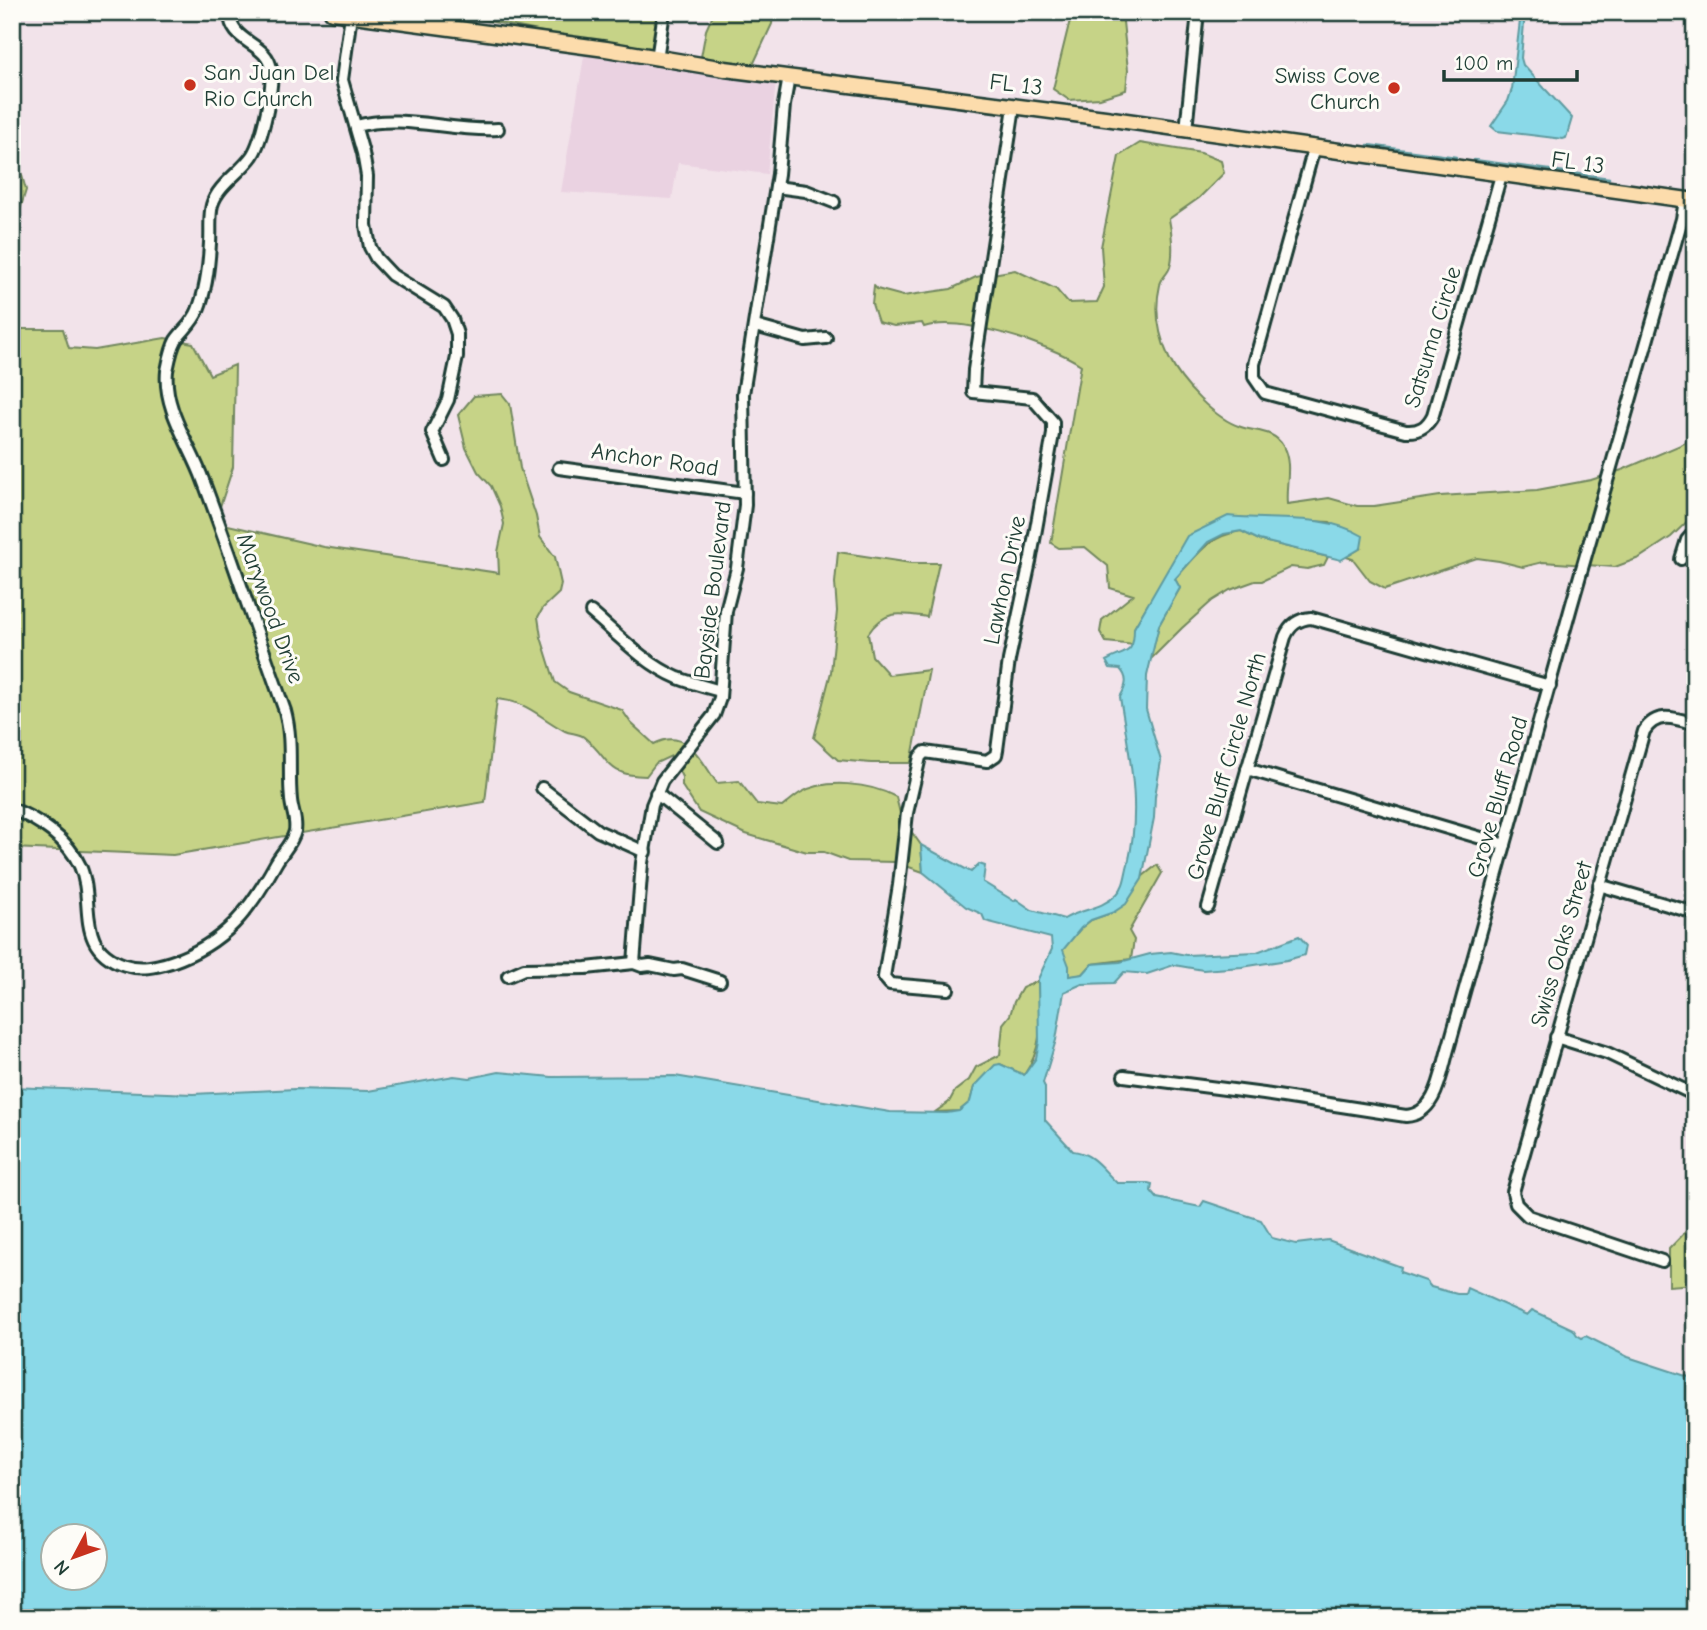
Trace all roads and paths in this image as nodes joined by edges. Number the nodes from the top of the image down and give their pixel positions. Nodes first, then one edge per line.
1 (230, 12) edge
2 (332, 12) edge
3 (664, 12) edge
4 (1198, 12) edge
5 (351, 15) junction
6 (657, 59) junction
7 (789, 77) junction
8 (1014, 107) junction
9 (356, 126) junction
10 (498, 129) dead end
11 (1186, 130) junction
12 (1314, 148) junction
13 (1501, 174) junction
14 (776, 187) junction
15 (1690, 200) edge
16 (834, 202) dead end
17 (755, 326) junction
18 (826, 338) dead end
19 (444, 460) dead end
20 (559, 468) dead end
21 (745, 493) junction
22 (1695, 531) edge
23 (1681, 559) dead end
24 (590, 612) dead end
25 (1550, 686) junction
26 (720, 691) junction
27 (1695, 724) edge
28 (1247, 769) junction
29 (542, 788) dead end
30 (656, 793) junction
31 (12, 809) edge
32 (718, 843) dead end
33 (1505, 845) junction
34 (645, 852) junction
35 (1599, 885) junction
36 (1208, 907) dead end
37 (1695, 913) edge
38 (634, 963) junction
39 (508, 975) dead end
40 (720, 981) dead end
41 (948, 989) dead end
42 (1556, 1037) junction
43 (1124, 1076) dead end
44 (1695, 1095) edge
45 (1662, 1261) dead end

1 - 31 street, Marywood Drive
2 - 5 main road, FL 13
3 - 6 street
4 - 11 street
5 - 6 main road, FL 13
5 - 9 street
6 - 7 main road, FL 13
7 - 8 main road, FL 13
7 - 14 street, Bayside Boulevard
8 - 11 main road, FL 13
8 - 41 street, Lawhon Drive
9 - 10 street
9 - 19 street
11 - 12 main road, FL 13
12 - 13 main road, FL 13
12 - 13 street, Satsuma Circle
13 - 15 main road, FL 13
14 - 16 street
14 - 17 street, Bayside Boulevard
15 - 25 street, Grove Bluff Road
17 - 18 street
17 - 21 street, Bayside Boulevard
20 - 21 street, Anchor Road
21 - 26 street, Bayside Boulevard
22 - 23 street
24 - 26 street
25 - 28 street, Grove Bluff Circle North
25 - 33 street, Grove Bluff Road
26 - 30 street, Bayside Boulevard
27 - 35 street, Swiss Oaks Street
28 - 33 street
28 - 36 street, Grove Bluff Circle North
29 - 34 street
30 - 32 street
30 - 34 street, Bayside Boulevard
33 - 43 street, Grove Bluff Road
34 - 38 street, Bayside Boulevard
35 - 37 street
35 - 42 street, Swiss Oaks Street
38 - 39 street
38 - 40 street
42 - 44 street
42 - 45 street, Swiss Oaks Street

